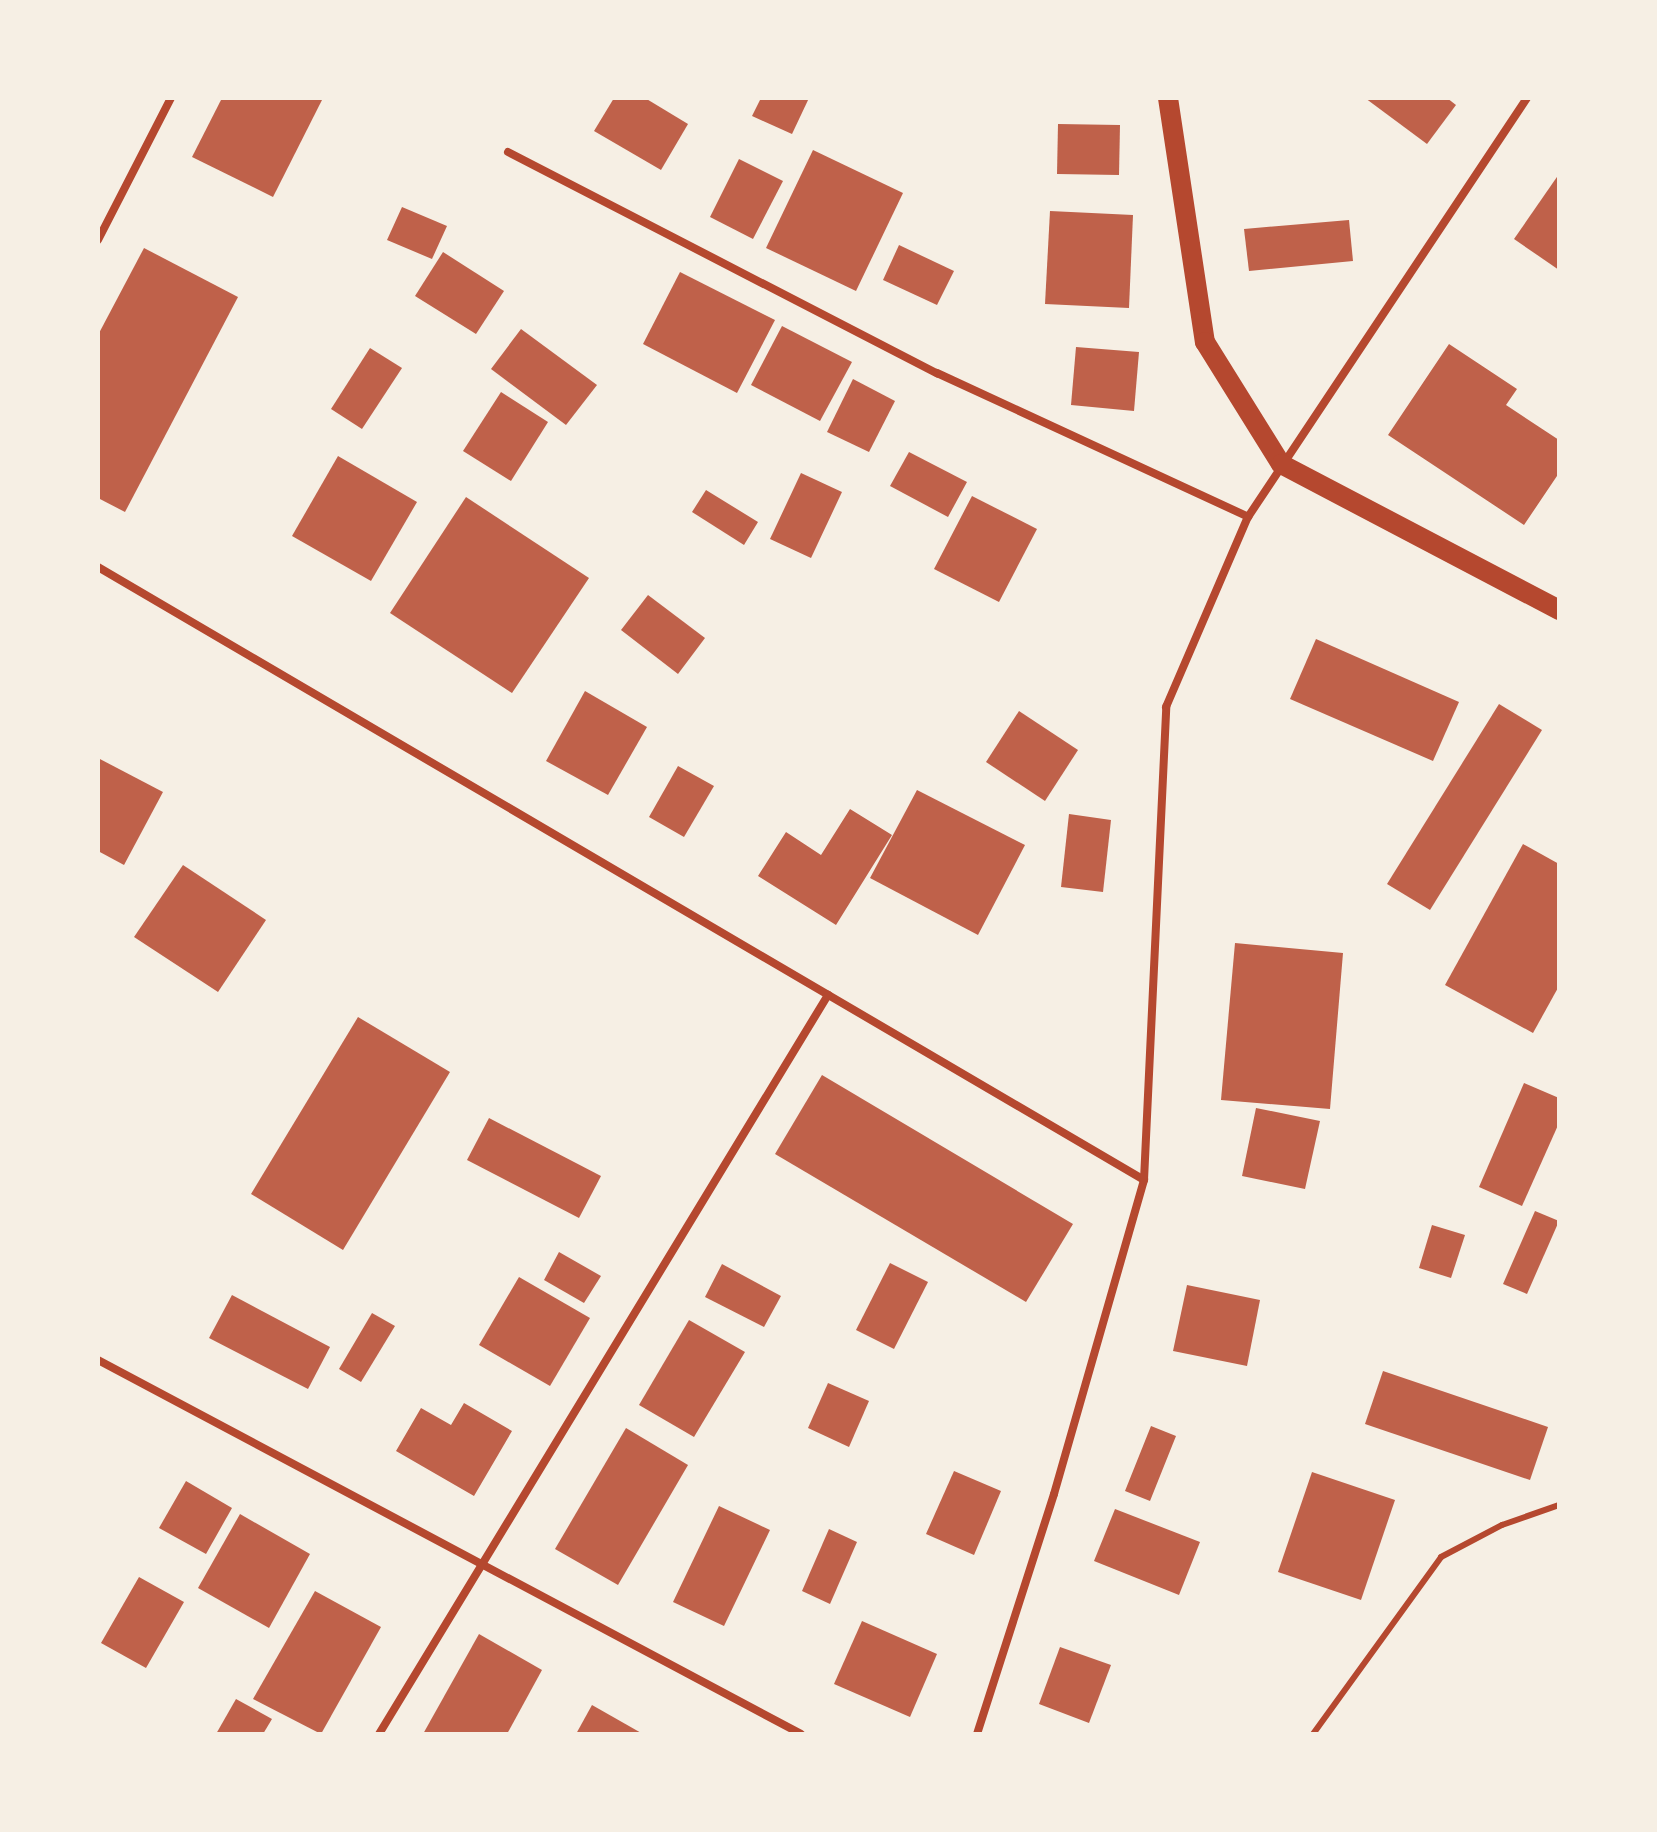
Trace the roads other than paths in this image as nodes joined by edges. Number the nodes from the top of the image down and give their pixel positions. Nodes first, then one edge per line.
1 (171, 98) edge
2 (1168, 98) edge
3 (1527, 98) edge
4 (508, 152) dead end
5 (98, 240) edge
6 (1281, 464) junction
7 (1248, 517) junction
8 (98, 567) edge
9 (1559, 610) edge
10 (828, 995) junction
11 (1144, 1180) junction
12 (98, 1360) edge
13 (1559, 1505) edge
14 (478, 1567) junction
15 (379, 1734) edge
16 (801, 1734) edge
17 (977, 1734) edge
18 (1313, 1734) edge

1 - 5 street
2 - 6 main road
3 - 6 street
4 - 7 street
6 - 7 street
6 - 9 main road
7 - 11 street
8 - 10 street
10 - 11 street
10 - 14 street
11 - 17 street
12 - 14 street
13 - 18 lane
14 - 15 street
14 - 16 street

